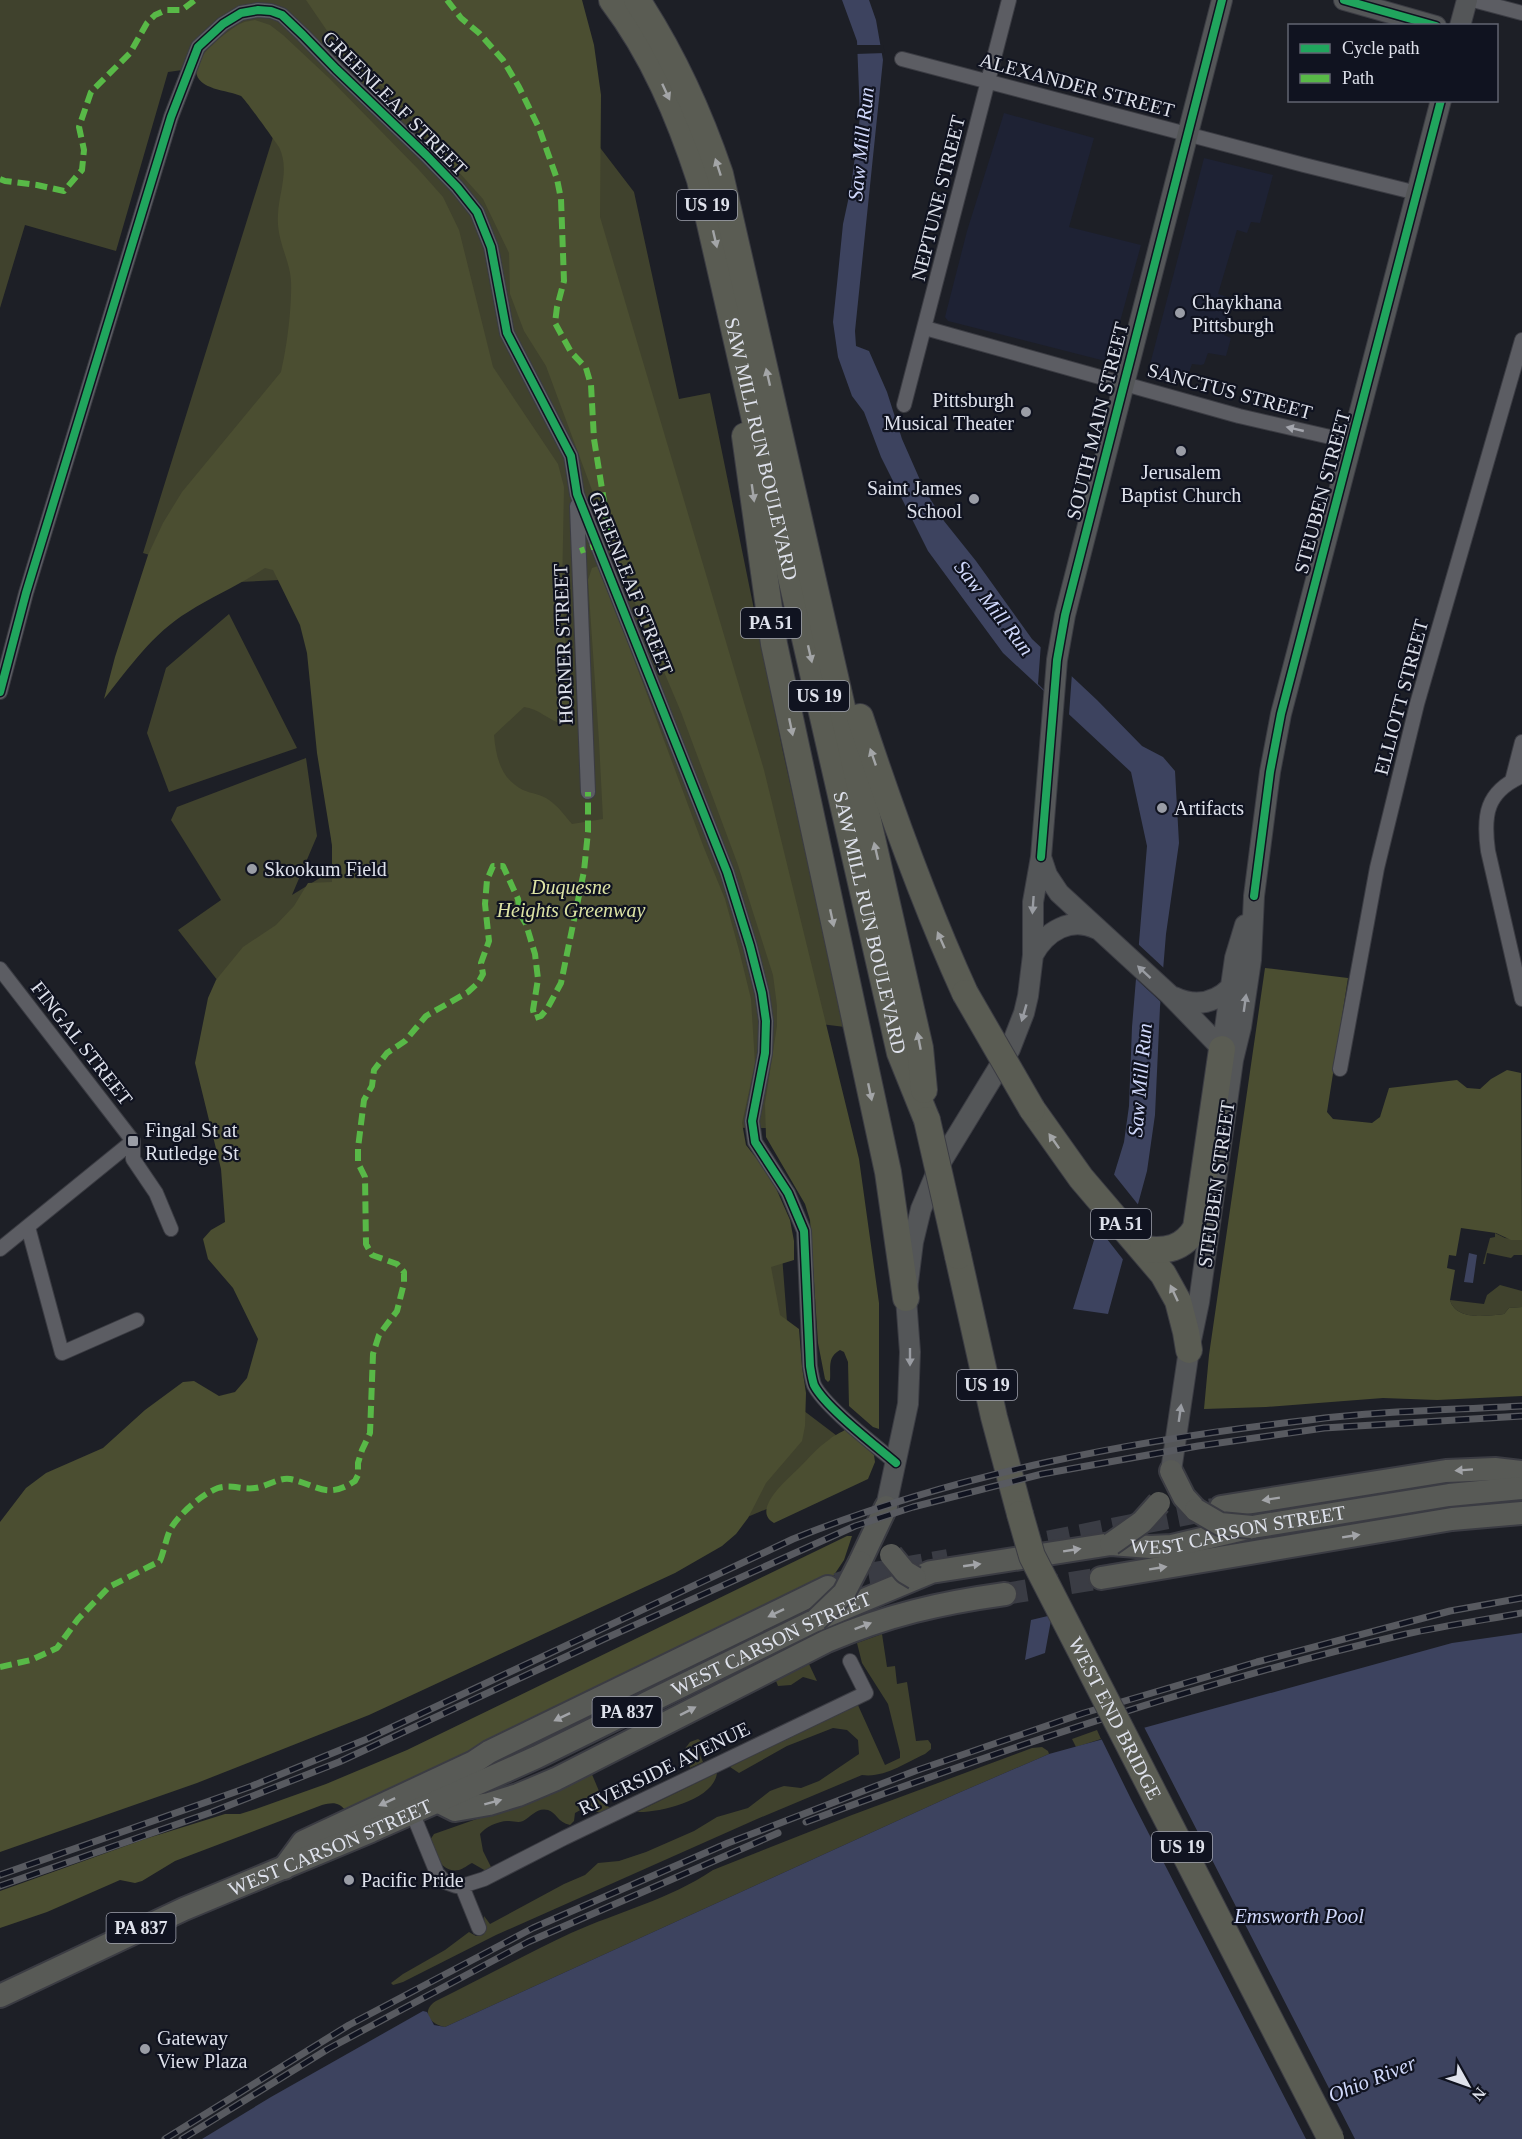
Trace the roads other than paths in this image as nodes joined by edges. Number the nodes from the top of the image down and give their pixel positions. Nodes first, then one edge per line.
1 (612, 0) edge
2 (637, 0) edge
3 (1009, 0) edge
4 (1222, 0) edge
5 (1344, 0) edge
6 (1467, 0) edge
7 (1473, 0) edge
8 (1522, 14) edge
9 (1429, 24) edge
10 (1461, 24) edge
11 (902, 59) dead end
12 (987, 82) junction
13 (1440, 102) edge
14 (1189, 135) junction
15 (1417, 193) junction
16 (722, 269) junction
17 (926, 328) junction
18 (1522, 340) edge
19 (1124, 383) junction
20 (904, 405) dead end
21 (1352, 442) junction
22 (577, 495) junction
23 (814, 583) junction
24 (2, 673) edge
25 (0, 692) edge
26 (1522, 742) edge
27 (1517, 778) edge
28 (588, 792) dead end
29 (1041, 857) junction
30 (1254, 896) junction
31 (1101, 931) junction
32 (1033, 955) junction
33 (0, 969) edge
34 (1231, 987) junction
35 (1170, 995) junction
36 (1522, 999) edge
37 (1228, 1054) junction
38 (1340, 1069) dead end
39 (927, 1120) junction
40 (134, 1141) junction
41 (28, 1227) junction
42 (171, 1229) dead end
43 (0, 1249) edge
44 (1143, 1249) junction
45 (906, 1298) junction
46 (137, 1320) dead end
47 (1189, 1350) junction
48 (896, 1462) junction
49 (1172, 1471) junction
50 (1522, 1472) edge
51 (1522, 1488) edge
52 (886, 1507) junction
53 (1221, 1507) tunnel mouth
54 (1522, 1513) edge
55 (1252, 1527) junction
56 (1111, 1544) junction
57 (1032, 1556) junction
58 (915, 1578) junction
59 (1101, 1578) tunnel mouth
60 (828, 1587) tunnel mouth
61 (1005, 1594) tunnel mouth
62 (816, 1620) junction
63 (850, 1661) dead end
64 (437, 1801) junction
65 (412, 1812) junction
66 (284, 1868) junction
67 (462, 1886) junction
68 (479, 1928) dead end
69 (0, 1996) edge
70 (1331, 2139) edge

1 -> 16 highway, SAW MILL RUN BOULEVARD / US 19
23 -> 2 highway, SAW MILL RUN BOULEVARD / US 19
3 - 12 street, NEPTUNE STREET
4 - 14 main road, SOUTH MAIN STREET
5 - 9 main road
6 - 10 main road
7 - 8 street
11 - 12 street, ALEXANDER STREET
12 - 14 street, ALEXANDER STREET
12 - 17 street, NEPTUNE STREET
13 - 15 main road, STEUBEN STREET
14 - 15 street, ALEXANDER STREET
14 - 19 main road, SOUTH MAIN STREET
15 - 21 main road, STEUBEN STREET
16 -> 39 highway, SAW MILL RUN BOULEVARD / US 19
16 -> 45 highway, PA 51
17 - 19 street, SANCTUS STREET
17 - 20 street, NEPTUNE STREET
18 - 38 street, ELLIOTT STREET
21 -> 19 street, SANCTUS STREET
19 - 29 main road, SOUTH MAIN STREET
21 - 30 main road, STEUBEN STREET
22 - 24 street, GREENLEAF STREET
22 - 28 street, HORNER STREET
22 - 48 street, GREENLEAF STREET
39 -> 23 highway, SAW MILL RUN BOULEVARD / US 19
44 -> 23 highway, PA 51, bridge
24 - 25 street, GREENLEAF STREET
26 - 27 street
27 - 36 street
29 - 31 main road
29 -> 32 main road, SOUTH MAIN STREET
30 - 34 main road, STEUBEN STREET
37 -> 30 main road, STEUBEN STREET
31 - 32 main road
35 -> 31 main road
32 -> 45 main road, SOUTH MAIN STREET
33 - 40 street, FINGAL STREET
34 - 35 main road
34 - 37 main road, STEUBEN STREET
35 - 37 main road
37 - 44 highway
37 - 47 main road, STEUBEN STREET
39 - 57 highway, SAW MILL RUN BOULEVARD / US 19, bridge
40 - 41 street
40 - 42 street
41 - 43 street
41 - 46 street
47 -> 44 highway, PA 51
45 -> 48 main road, SOUTH MAIN STREET / PA 51
49 -> 47 main road, STEUBEN STREET
48 - 52 main road, SOUTH MAIN STREET / PA 51
49 - 55 main road, bridge
49 - 56 main road, bridge
50 -> 53 main road
51 - 55 main road, WEST CARSON STREET
52 - 58 main road, PA 51, bridge
52 - 62 main road, PA 837, bridge
59 -> 54 main road
55 - 56 main road, WEST CARSON STREET, bridge
57 -> 56 main road, WEST CARSON STREET
58 -> 57 main road, WEST CARSON STREET
57 - 70 highway, WEST END BRIDGE / US 19, bridge
58 - 62 main road, WEST CARSON STREET / PA 837, bridge
60 -> 66 main road
64 -> 61 main road
62 - 64 main road, WEST CARSON STREET / PA 837
63 - 67 street, RIVERSIDE AVENUE
64 - 65 main road, WEST CARSON STREET / PA 837
65 - 66 main road, WEST CARSON STREET / PA 837
65 - 67 street
66 - 69 main road, WEST CARSON STREET / PA 837
67 - 68 street

